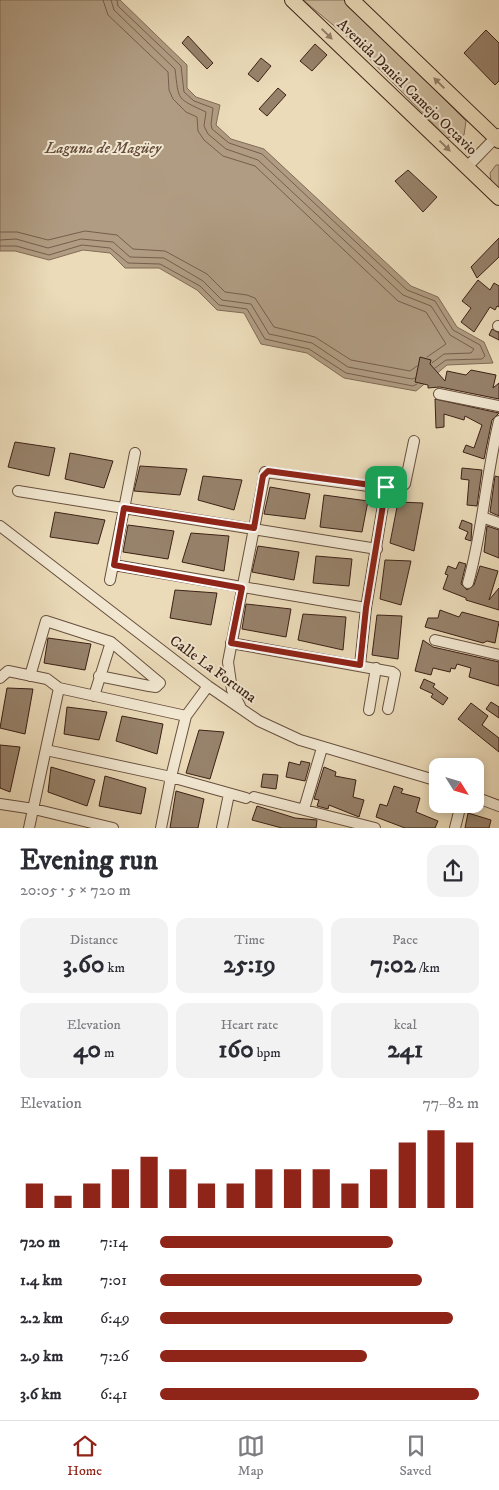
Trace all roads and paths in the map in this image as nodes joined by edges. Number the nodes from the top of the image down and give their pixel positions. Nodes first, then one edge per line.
1 (292, 0) edge
2 (352, 0) edge
3 (498, 137) edge
4 (467, 167) junction
5 (499, 198) edge
6 (439, 394) dead end
7 (499, 406) edge
8 (499, 421) edge
9 (414, 441) dead end
10 (135, 453) dead end
11 (386, 487) junction
12 (18, 491) dead end
13 (124, 508) junction
14 (482, 517) junction
15 (499, 523) edge
16 (0, 526) edge
17 (254, 528) junction
18 (377, 549) junction
19 (114, 565) junction
20 (110, 580) dead end
21 (468, 583) dead end
22 (242, 588) junction
23 (366, 608) junction
24 (435, 640) dead end
25 (111, 642) junction
26 (231, 643) junction
27 (499, 655) edge
28 (360, 665) junction
29 (376, 668) junction
30 (30, 676) junction
31 (99, 676) junction
32 (0, 678) edge
33 (208, 686) junction
34 (59, 688) junction
35 (94, 696) junction
36 (388, 709) dead end
37 (242, 710) junction
38 (369, 710) dead end
39 (186, 716) junction
40 (322, 748) junction
41 (46, 750) junction
42 (170, 778) junction
43 (429, 778) edge
44 (229, 794) junction
45 (484, 800) edge
46 (0, 804) edge
47 (499, 806) edge
48 (34, 809) junction
49 (304, 809) junction
50 (459, 813) edge
51 (29, 828) edge
52 (113, 828) edge
53 (161, 828) edge
54 (222, 828) edge
55 (375, 828) edge
56 (455, 828) edge

1 -> 4 main road, Avenida Daniel Camejo Octavio
3 -> 2 main road, Avenida Daniel Camejo Octavio
3 - 4 street
4 - 5 main road, Avenida Daniel Camejo Octavio
6 - 7 street
8 - 14 street
9 - 11 street
10 - 13 street
11 - 17 street
11 - 18 street
12 - 13 street
13 - 17 street
13 - 19 street
14 - 15 street
14 - 21 street
16 - 33 street, Calle La Fortuna
17 - 18 street
17 - 22 street
18 - 23 street
19 - 20 street
19 - 22 street
22 - 23 street
22 - 26 street
23 - 28 street
24 - 27 street
25 - 30 street
25 - 31 street
25 - 31 street
26 - 28 street
26 - 37 street
28 - 29 street
29 - 36 street
29 - 38 street
30 - 32 street
30 - 34 street
31 - 35 street
33 - 37 street, Calle La Fortuna
33 - 39 street
34 - 35 street
34 - 41 street
35 - 39 street
37 - 40 street, Calle La Fortuna
39 - 42 street
40 - 43 street, Calle La Fortuna
40 - 49 street
41 - 42 street
41 - 48 street
42 - 44 street
42 - 53 street
44 - 49 street
44 - 54 street
45 - 47 street
46 - 48 street
48 - 51 street
48 - 52 street
49 - 55 street
50 - 56 street

